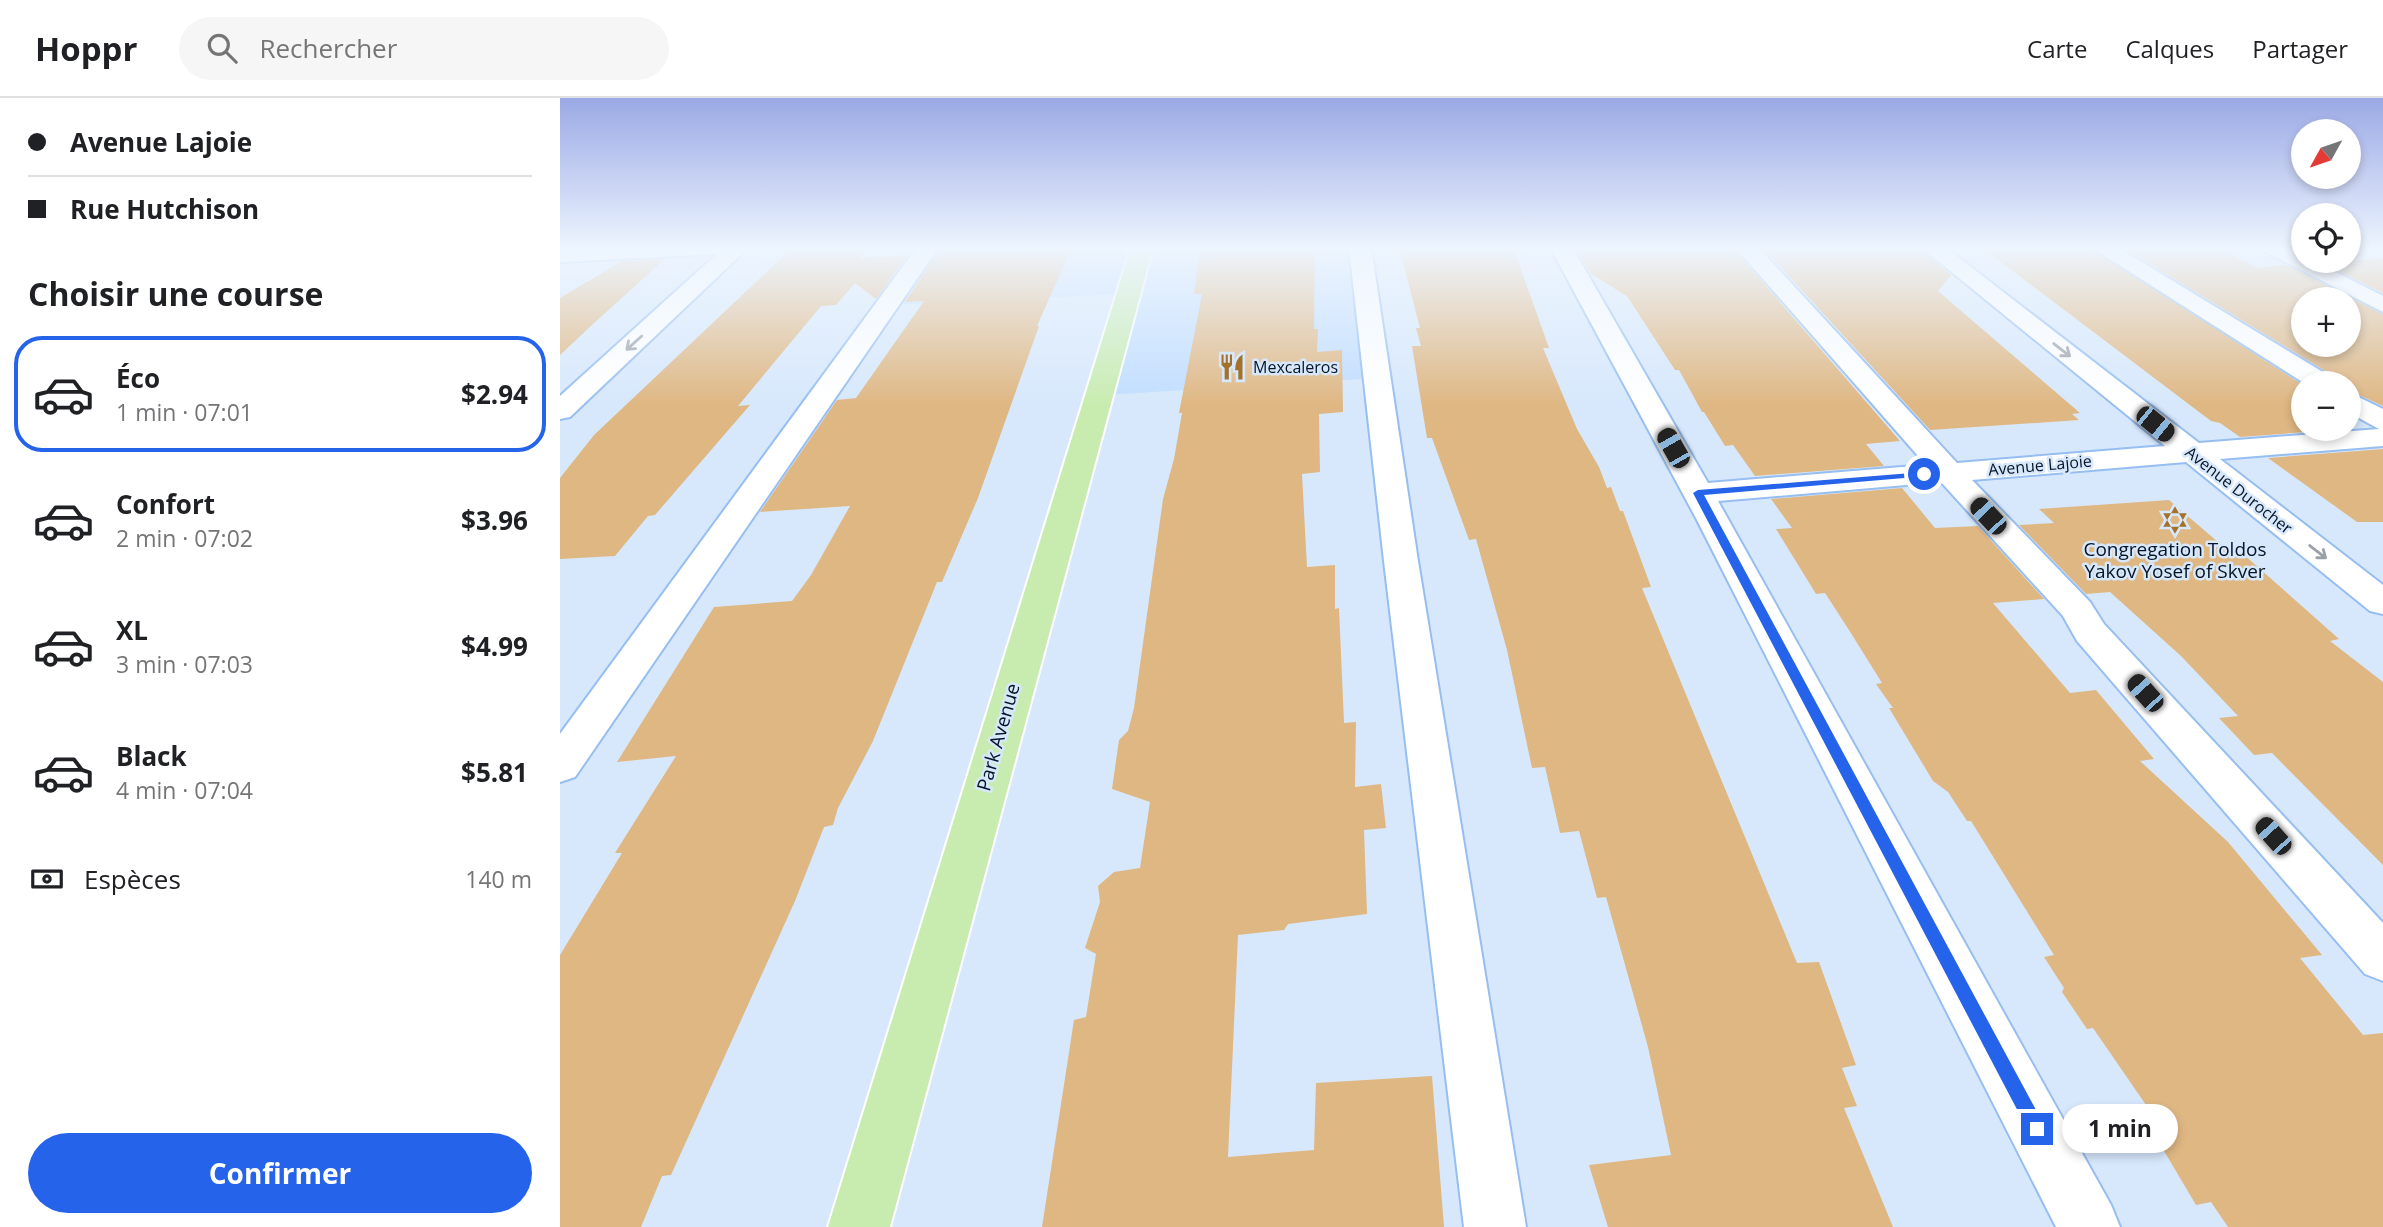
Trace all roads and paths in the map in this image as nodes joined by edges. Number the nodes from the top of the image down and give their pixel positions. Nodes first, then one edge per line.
1 (681, 300) edge
2 (891, 300) edge
3 (1126, 300) edge
4 (1367, 300) edge
5 (1590, 300) edge
6 (1794, 300) edge
7 (1998, 300) edge
8 (2187, 300) edge
9 (2303, 371) edge
10 (2361, 408) edge
11 (560, 411) edge
12 (2383, 421) edge
13 (2383, 437) edge
14 (2190, 452) junction
15 (1949, 472) junction
16 (1698, 493) junction
17 (2383, 603) edge
18 (560, 766) edge
19 (2383, 958) edge
20 (859, 1227) edge
21 (1495, 1227) edge
22 (2089, 1227) edge

1 -> 11 street
2 - 18 street
3 - 20 main road, Park Avenue
4 - 21 street
5 - 16 street
6 - 15 street
7 -> 14 street, Avenue Durocher
8 - 9 street
10 - 12 street
13 - 14 street, Avenue Lajoie
14 - 15 street, Avenue Lajoie
14 -> 17 street, Avenue Durocher
15 - 16 street, Avenue Lajoie
15 - 19 street
16 - 22 street

